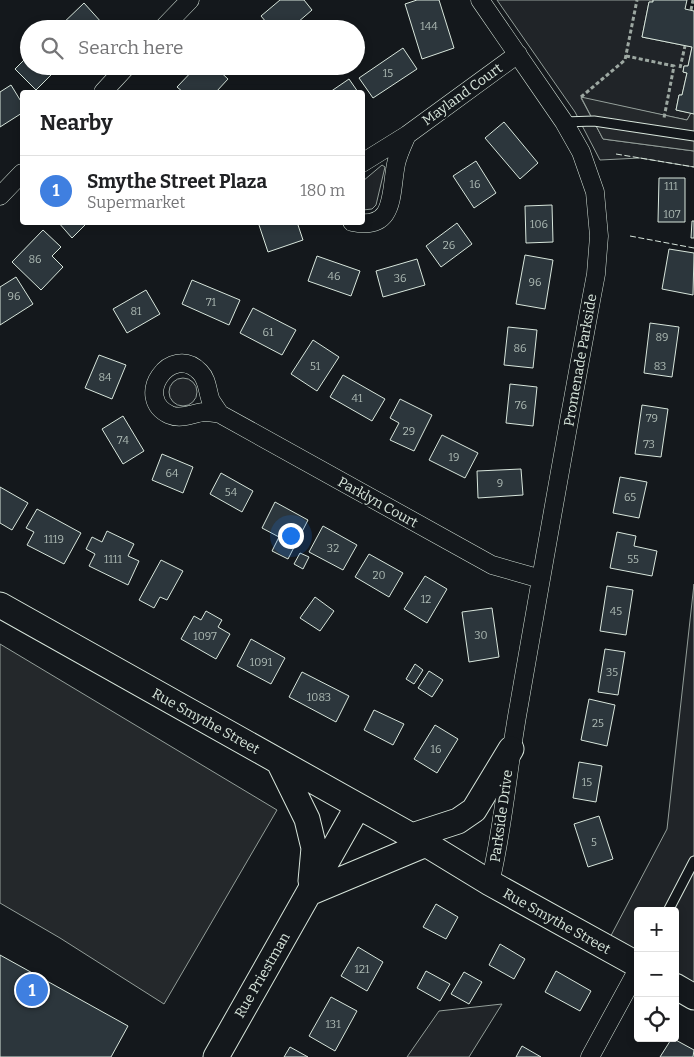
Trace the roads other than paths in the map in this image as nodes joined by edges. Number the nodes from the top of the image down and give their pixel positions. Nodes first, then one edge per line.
1 (190, 0) edge
2 (480, 0) edge
3 (171, 20) edge
4 (518, 54) junction
5 (119, 75) edge
6 (105, 90) edge
7 (564, 122) junction
8 (406, 135) junction
9 (694, 136) edge
10 (365, 162) edge
11 (20, 175) edge
12 (1, 193) edge
13 (365, 225) edge
14 (220, 414) dead end
15 (540, 579) junction
16 (0, 604) edge
17 (511, 749) junction
18 (279, 762) junction
19 (358, 806) junction
20 (419, 840) junction
21 (694, 861) edge
22 (490, 883) junction
23 (309, 893) junction
24 (670, 907) edge
25 (634, 963) edge
26 (634, 977) edge
27 (679, 988) edge
28 (694, 997) edge
29 (216, 1057) edge
30 (590, 1057) edge

1 - 3 street
2 - 4 street, Promenade Parkside
4 - 7 street, Promenade Parkside
4 - 8 street, Mayland Court
5 - 6 street
7 - 9 lane
7 - 15 street, Promenade Parkside
8 - 10 street, Mayland Court
8 - 13 street
11 - 12 street
14 - 15 street, Parklyn Court
15 - 17 street, Promenade Parkside
16 - 18 main road, Rue Smythe Street
17 - 20 main road
17 - 22 street, Parkside Drive
18 - 19 main road, Rue Smythe Street
18 - 23 main road
19 - 20 main road, Rue Smythe Street
19 - 23 main road, Rue Priestman
20 - 22 main road, Rue Smythe Street
20 - 23 main road
21 - 24 lane
22 - 25 main road, Rue Smythe Street
23 - 29 main road, Rue Priestman
26 - 30 street
27 - 28 main road

